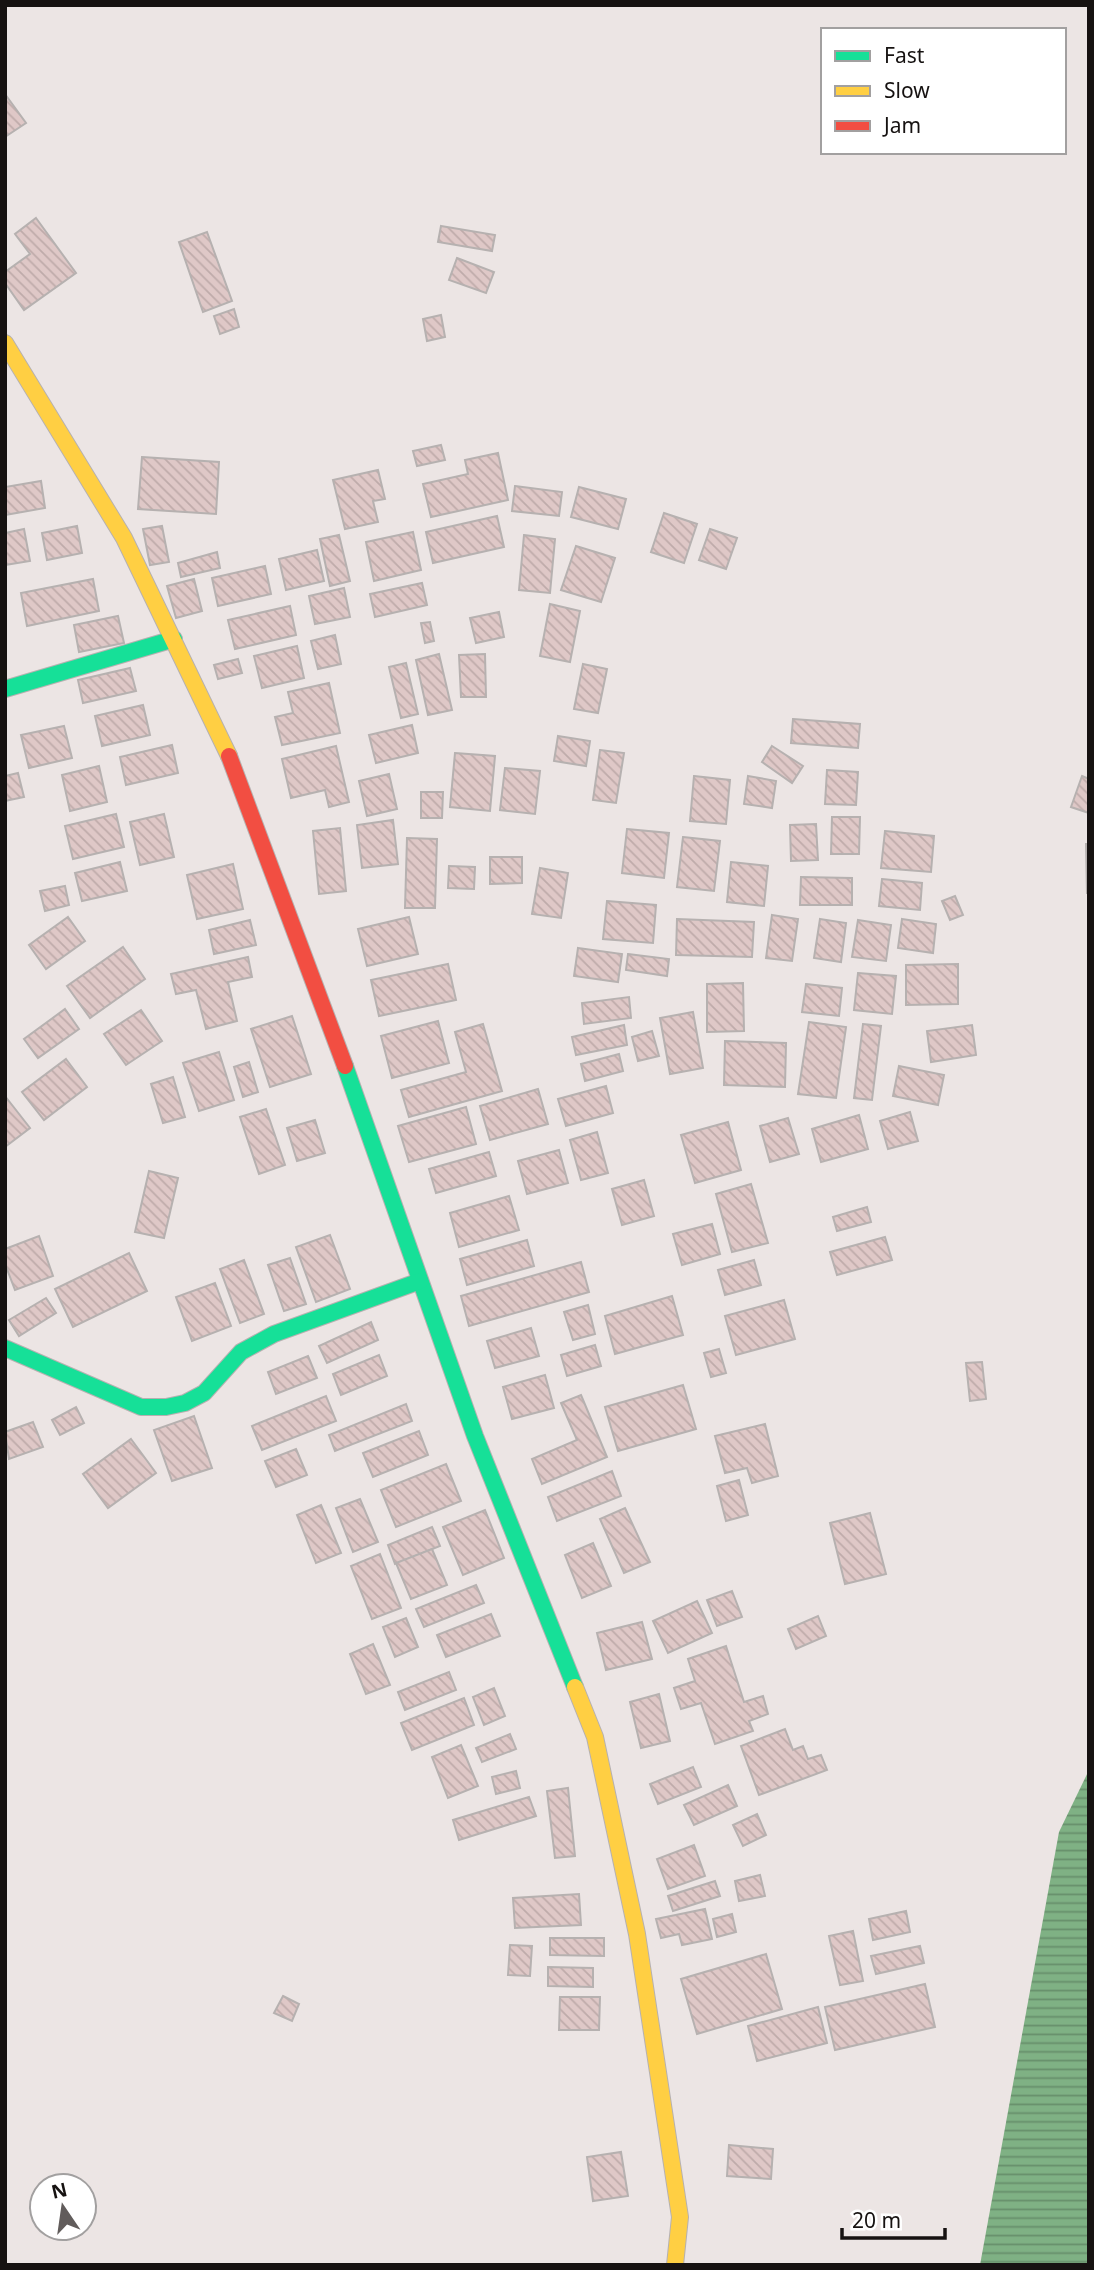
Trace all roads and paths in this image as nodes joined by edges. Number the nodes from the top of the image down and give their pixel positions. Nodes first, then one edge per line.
1 (5, 343) edge
2 (174, 639) junction
3 (5, 689) edge
4 (420, 1281) junction
5 (5, 1348) edge
6 (675, 2265) edge

1 - 2 street
2 - 3 street
2 - 4 street
4 - 5 street
4 - 6 street

